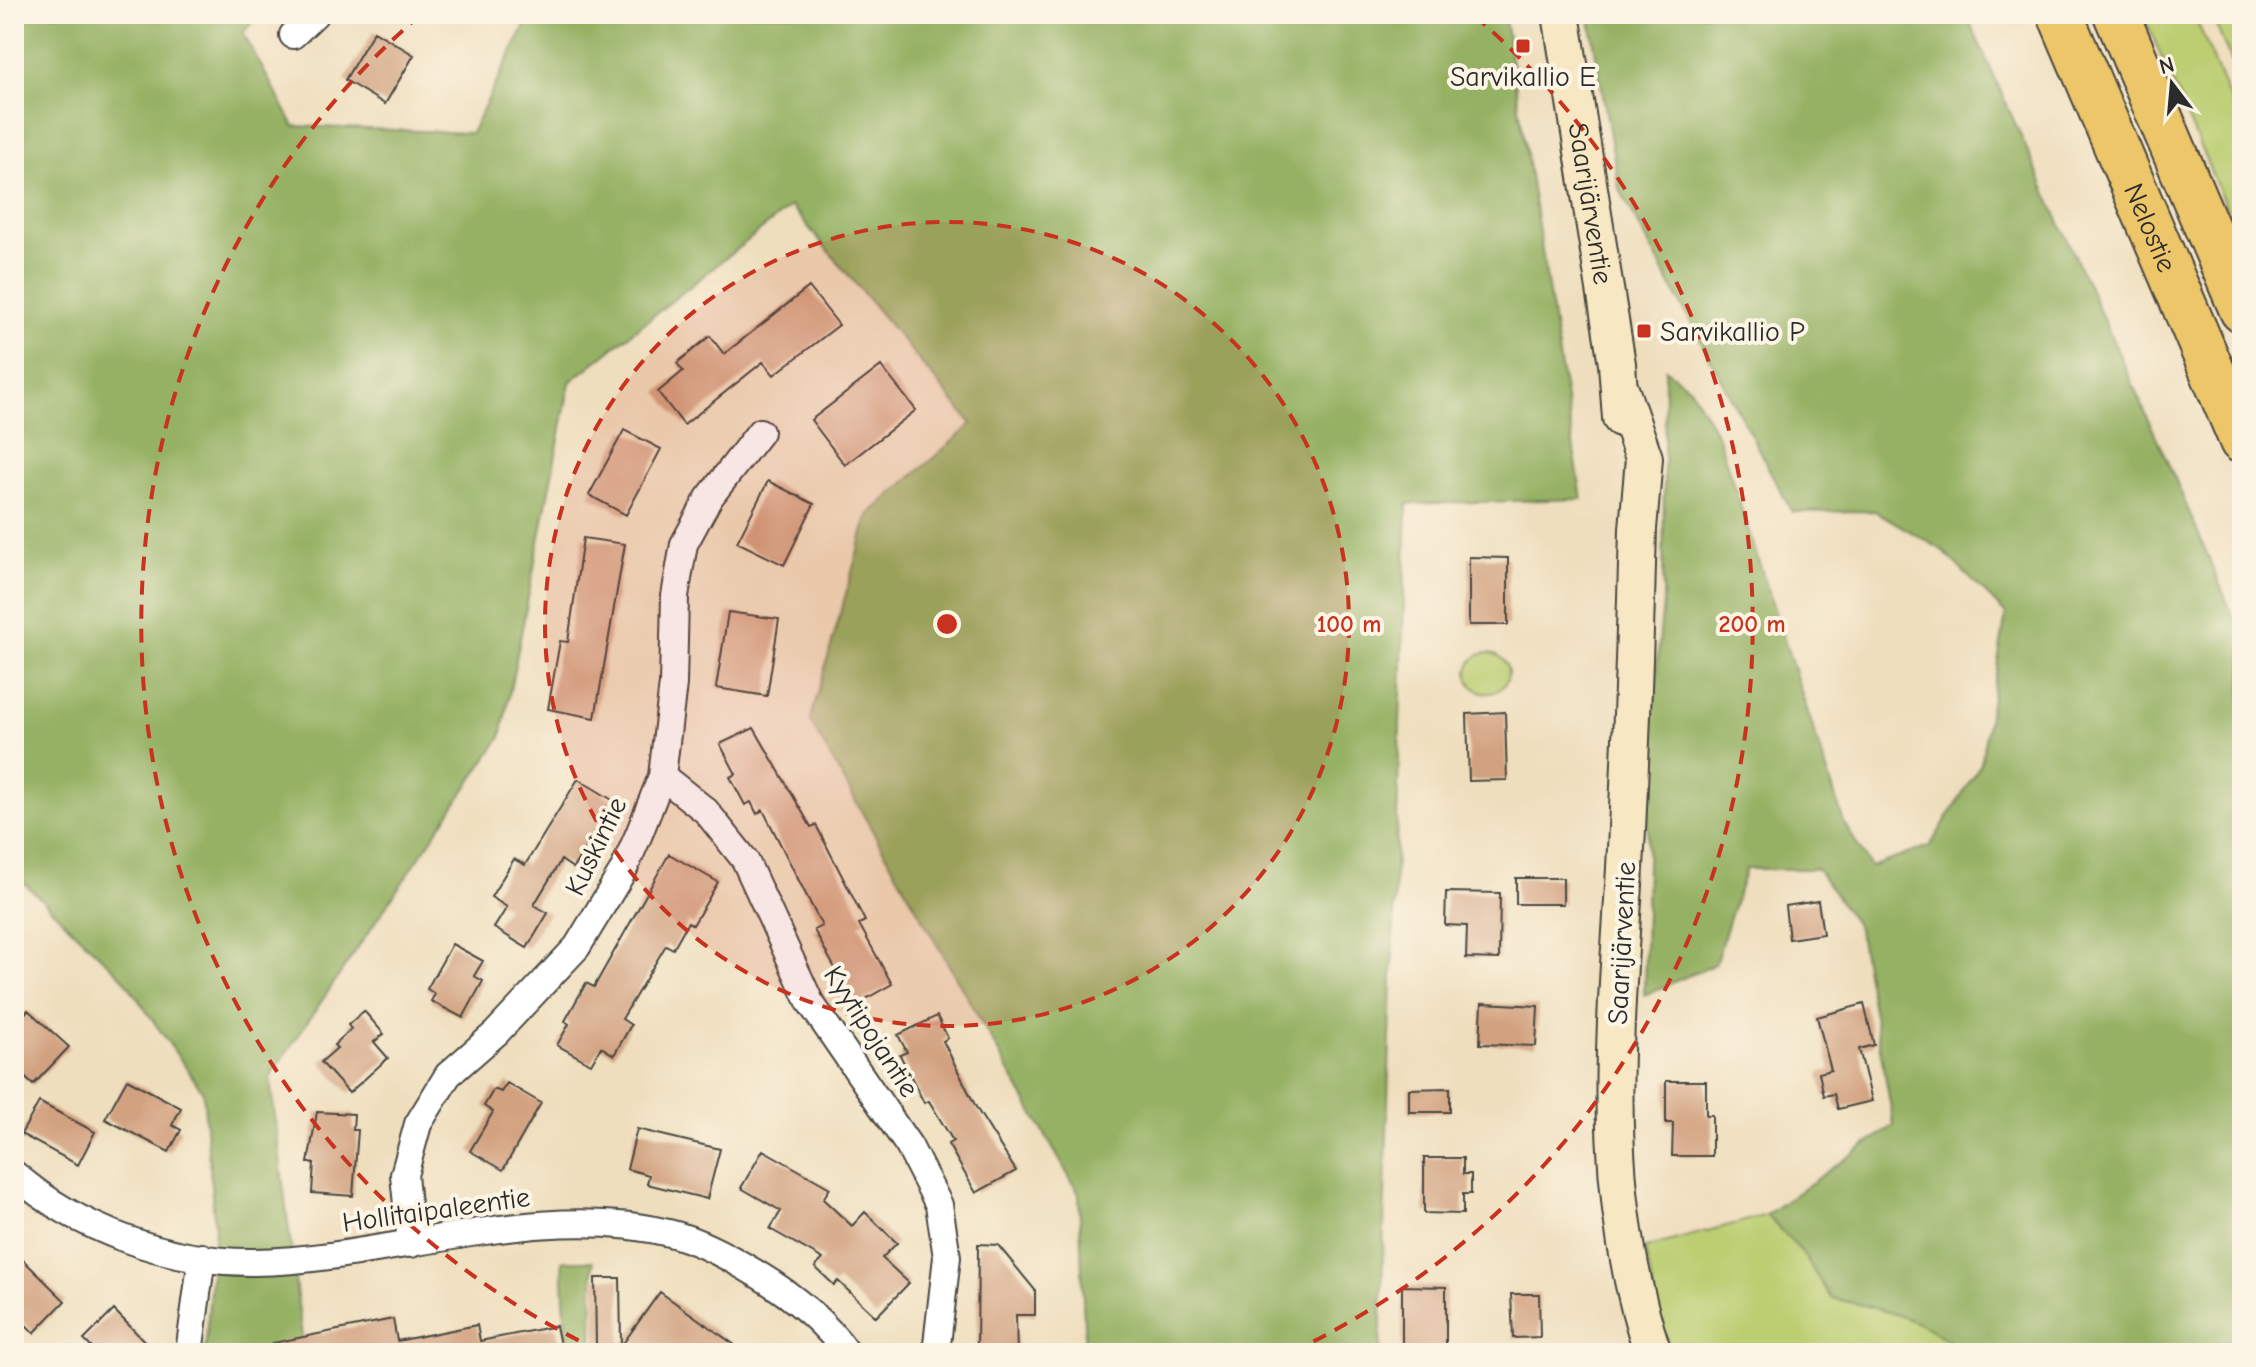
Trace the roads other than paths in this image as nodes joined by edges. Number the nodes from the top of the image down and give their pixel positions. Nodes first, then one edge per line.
1 (315, 14) edge
2 (1561, 14) edge
3 (2060, 14) edge
4 (2116, 14) edge
5 (293, 35) dead end
6 (2242, 310) edge
7 (760, 432) dead end
8 (2242, 441) edge
9 (662, 776) junction
10 (14, 1174) edge
11 (411, 1244) junction
12 (202, 1257) junction
13 (189, 1353) edge
14 (847, 1353) edge
15 (936, 1353) edge
16 (1653, 1353) edge

1 - 5 street
2 - 16 main road, Saarijärventie
3 - 8 highway, Nelostie
4 - 6 highway, Nelostie
7 - 9 street, Kuskintie
9 - 11 street, Kuskintie
9 - 15 street, Kyytipojantie
10 - 12 street, Hollitaipaleentie
11 - 12 street, Hollitaipaleentie
11 - 14 street, Hollitaipaleentie
12 - 13 street

